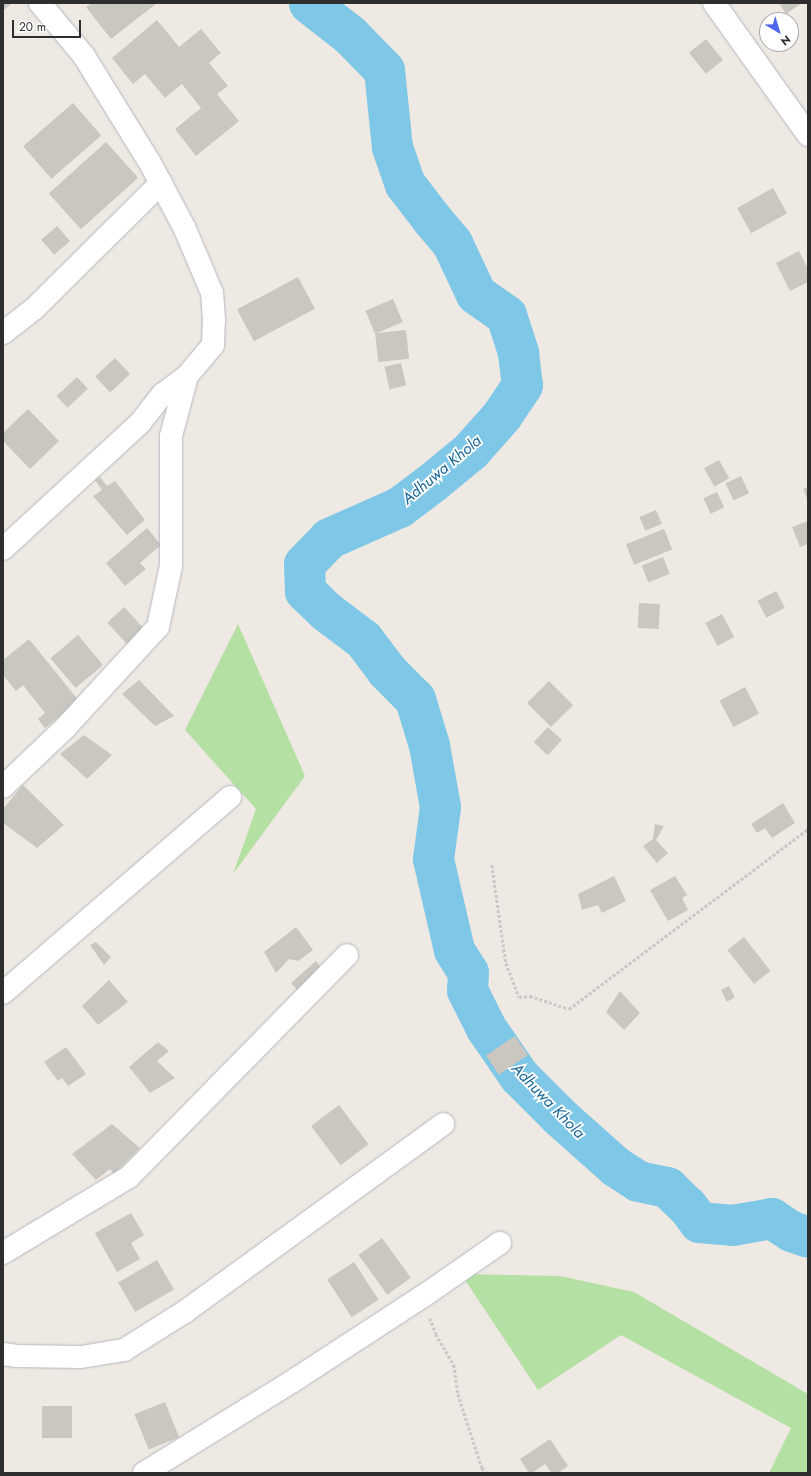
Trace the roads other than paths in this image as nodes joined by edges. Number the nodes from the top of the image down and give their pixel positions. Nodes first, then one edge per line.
1 (40, 3) edge
2 (714, 3) edge
3 (808, 135) edge
4 (161, 183) junction
5 (3, 333) edge
6 (187, 376) junction
7 (3, 549) edge
8 (3, 787) edge
9 (230, 797) dead end
10 (347, 956) dead end
11 (3, 994) edge
12 (443, 1124) dead end
13 (500, 1242) dead end
14 (3, 1253) edge
15 (3, 1354) edge
16 (144, 1473) edge

1 - 4 street
2 - 3 street
4 - 5 street
4 - 6 street
6 - 7 street
6 - 8 street
9 - 11 street
10 - 14 street
12 - 15 street
13 - 16 street

